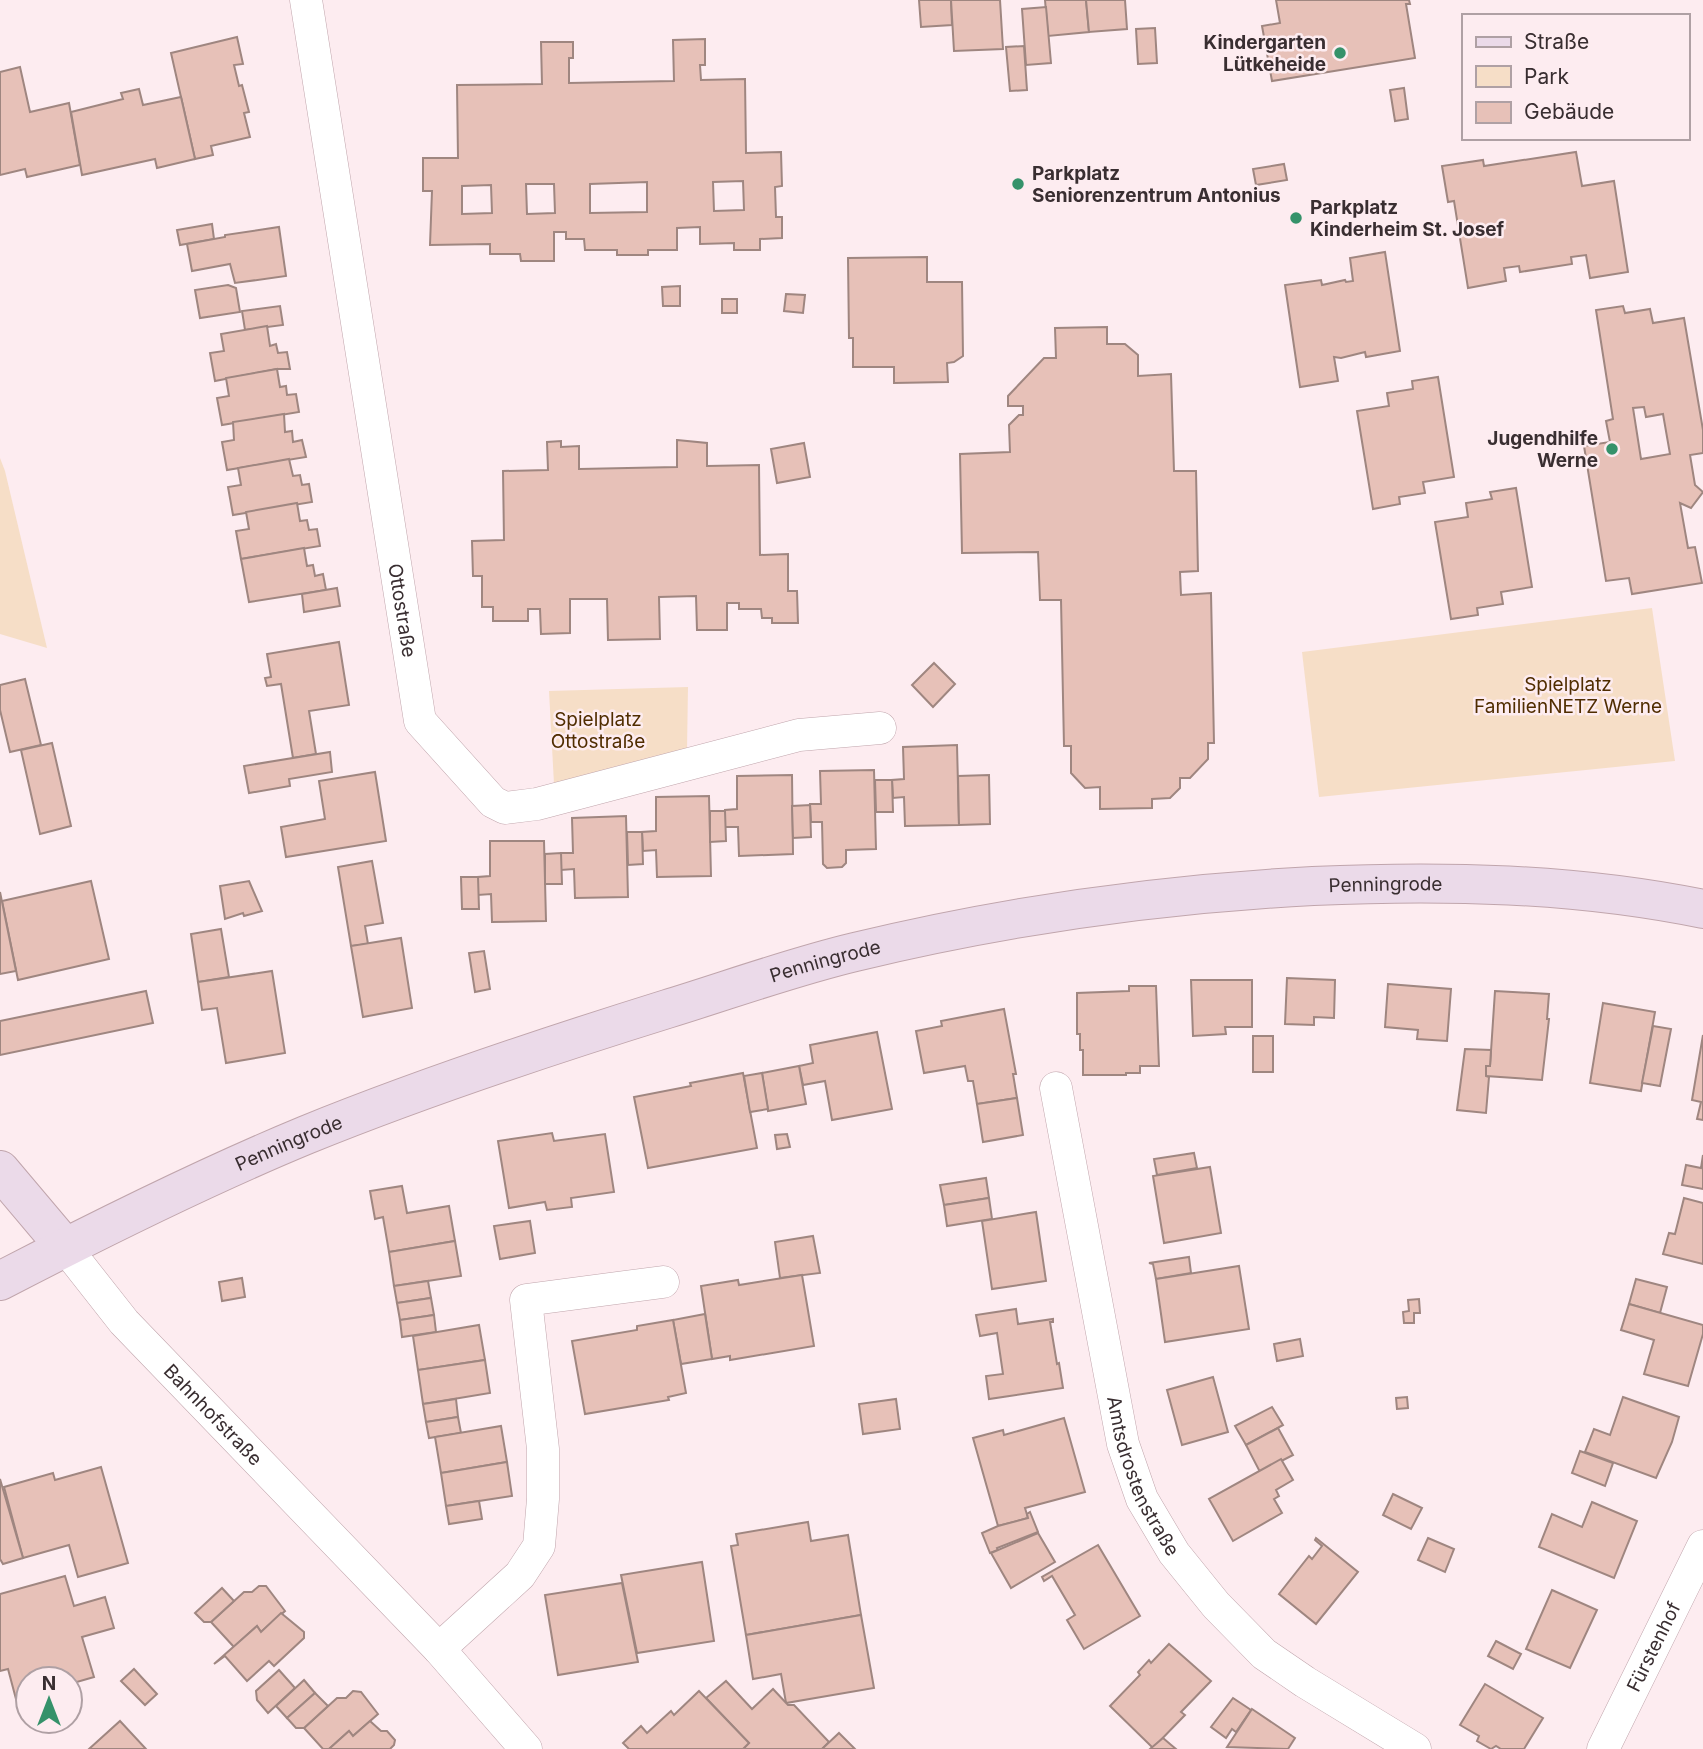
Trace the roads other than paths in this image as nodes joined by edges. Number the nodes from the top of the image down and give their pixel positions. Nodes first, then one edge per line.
1 (306, 0) edge
2 (880, 728) dead end
3 (1703, 909) edge
4 (1056, 1088) dead end
5 (0, 1170) edge
6 (65, 1247) junction
7 (0, 1280) edge
8 (663, 1282) dead end
9 (1703, 1546) edge
10 (439, 1649) junction
11 (521, 1747) edge
12 (1415, 1749) edge
13 (1603, 1749) edge

1 - 2 street, Ottostraße
3 - 6 main road, Penningrode
4 - 12 street, Amtsdrostenstraße
5 - 6 main road, Bahnhofstraße
6 - 7 main road, Penningrode
6 - 10 street, Bahnhofstraße
8 - 10 street
9 - 13 street, Fürstenhof
10 - 11 street, Bahnhofstraße

